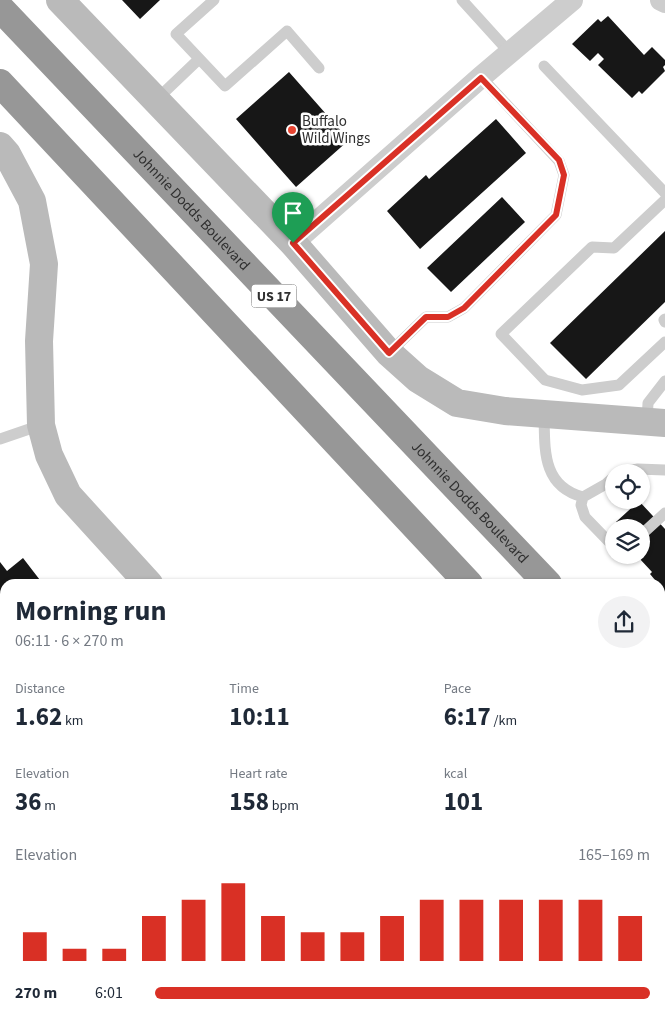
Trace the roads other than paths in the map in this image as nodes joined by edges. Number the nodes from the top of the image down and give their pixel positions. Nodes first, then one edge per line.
1 (60, 0) edge
2 (214, 0) edge
3 (462, 0) edge
4 (572, 0) edge
5 (661, 0) edge
6 (665, 2) edge
7 (0, 8) edge
8 (510, 53) junction
9 (199, 59) junction
10 (544, 66) dead end
11 (319, 68) dead end
12 (481, 78) junction
13 (0, 83) edge
14 (156, 100) junction
15 (0, 146) edge
16 (665, 193) edge
17 (665, 200) edge
18 (293, 243) junction
19 (665, 342) edge
20 (389, 353) junction
21 (665, 381) edge
22 (544, 413) junction
23 (656, 422) edge
24 (41, 425) junction
25 (0, 439) edge
26 (650, 469) edge
27 (665, 470) edge
28 (605, 485) edge
29 (583, 497) junction
30 (665, 513) edge
31 (650, 527) edge
32 (605, 538) edge
33 (144, 579) edge
34 (464, 579) edge
35 (543, 579) edge

1 - 14 street
2 - 9 lane
3 - 8 lane
4 - 8 street
5 - 6 street
7 - 35 highway, Johnnie Dodds Boulevard / US 17
8 - 12 street
9 - 11 lane
9 - 14 lane
10 - 16 lane
12 - 18 street
12 - 20 lane
13 - 34 highway
14 - 18 street
15 - 24 street
17 - 19 lane
18 - 20 street
20 - 22 street
21 - 23 lane
22 - 23 street
22 - 29 lane
24 - 25 lane
24 - 33 street
26 - 27 lane
28 - 29 lane
29 - 32 lane
30 - 31 lane

